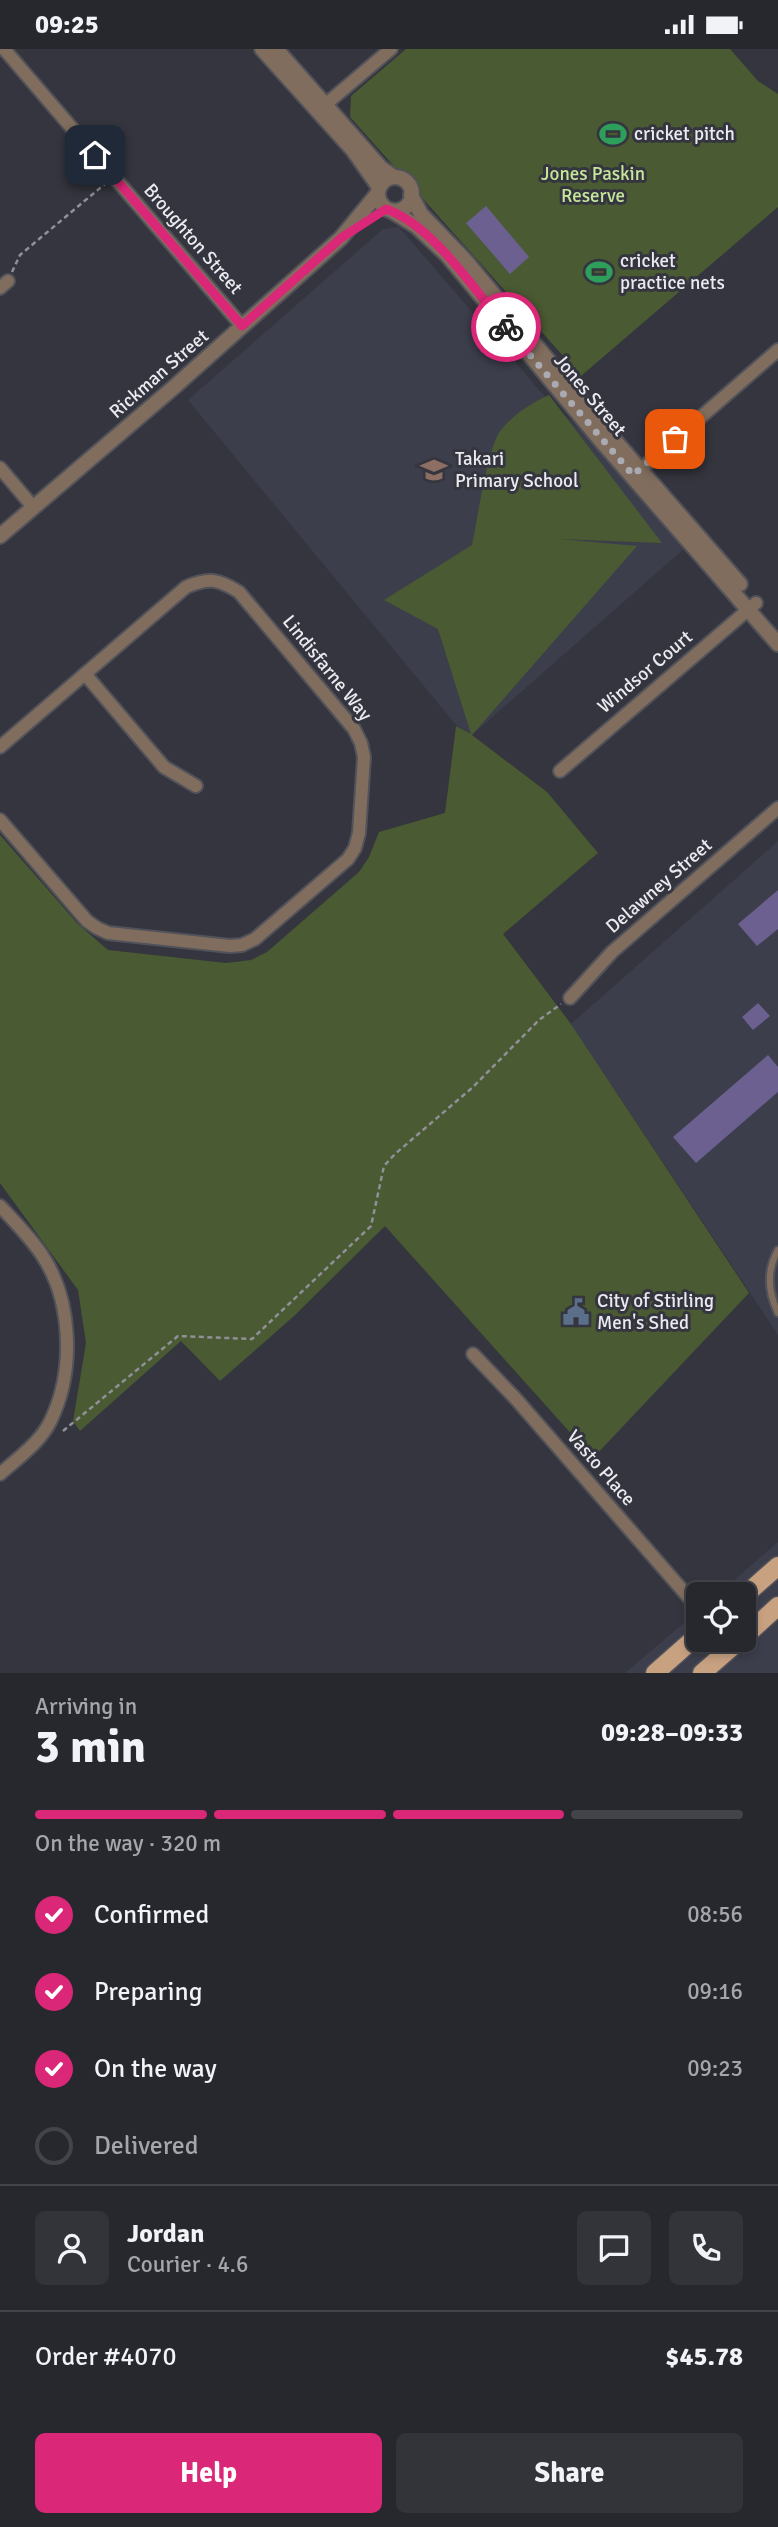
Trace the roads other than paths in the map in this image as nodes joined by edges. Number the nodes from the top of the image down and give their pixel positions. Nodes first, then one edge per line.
1 (4, 49) edge
2 (262, 49) edge
3 (276, 49) edge
4 (391, 49) edge
5 (321, 108) junction
6 (394, 177) junction
7 (379, 190) junction
8 (411, 195) junction
9 (389, 210) junction
10 (341, 238) junction
11 (242, 326) junction
12 (778, 352) edge
13 (0, 468) edge
14 (636, 473) junction
15 (34, 508) junction
16 (0, 536) edge
17 (753, 606) junction
18 (778, 629) edge
19 (778, 644) edge
20 (85, 674) junction
21 (0, 747) edge
22 (560, 771) dead end
23 (196, 786) dead end
24 (778, 808) edge
25 (0, 820) edge
26 (570, 998) road end
27 (0, 1206) edge
28 (778, 1250) edge
29 (778, 1314) edge
30 (473, 1354) dead end
31 (0, 1474) edge
32 (778, 1566) edge
33 (756, 1585) edge
34 (686, 1594) edge
35 (778, 1606) edge
36 (756, 1624) edge
37 (686, 1646) edge
38 (724, 1652) edge
39 (655, 1673) edge
40 (702, 1673) edge

1 - 11 street, Broughton Street
2 - 5 street
3 - 5 street
4 - 5 street
5 - 6 street
5 - 7 street
6 - 7 street
6 - 8 street
7 - 9 street
7 - 10 street, Rickman Street
8 - 9 street
8 - 14 street, Jones Street
9 - 10 street, Rickman Street
9 - 14 street, Jones Street
10 - 11 street, Rickman Street
11 - 15 street, Rickman Street
12 - 14 street
13 - 15 street
14 - 17 street, Jones Street
15 - 16 street, Rickman Street
17 - 18 street, Jones Street
17 - 19 street, Jones Street
17 - 22 street, Windsor Court
20 - 21 street, Lindisfarne Way
20 - 23 street
20 - 25 street, Lindisfarne Way
24 - 26 street, Delawney Street
27 - 31 street
28 - 29 lane
30 - 34 street, Vasto Place
32 - 33 main road
35 - 36 main road
37 - 39 main road
38 - 40 main road

